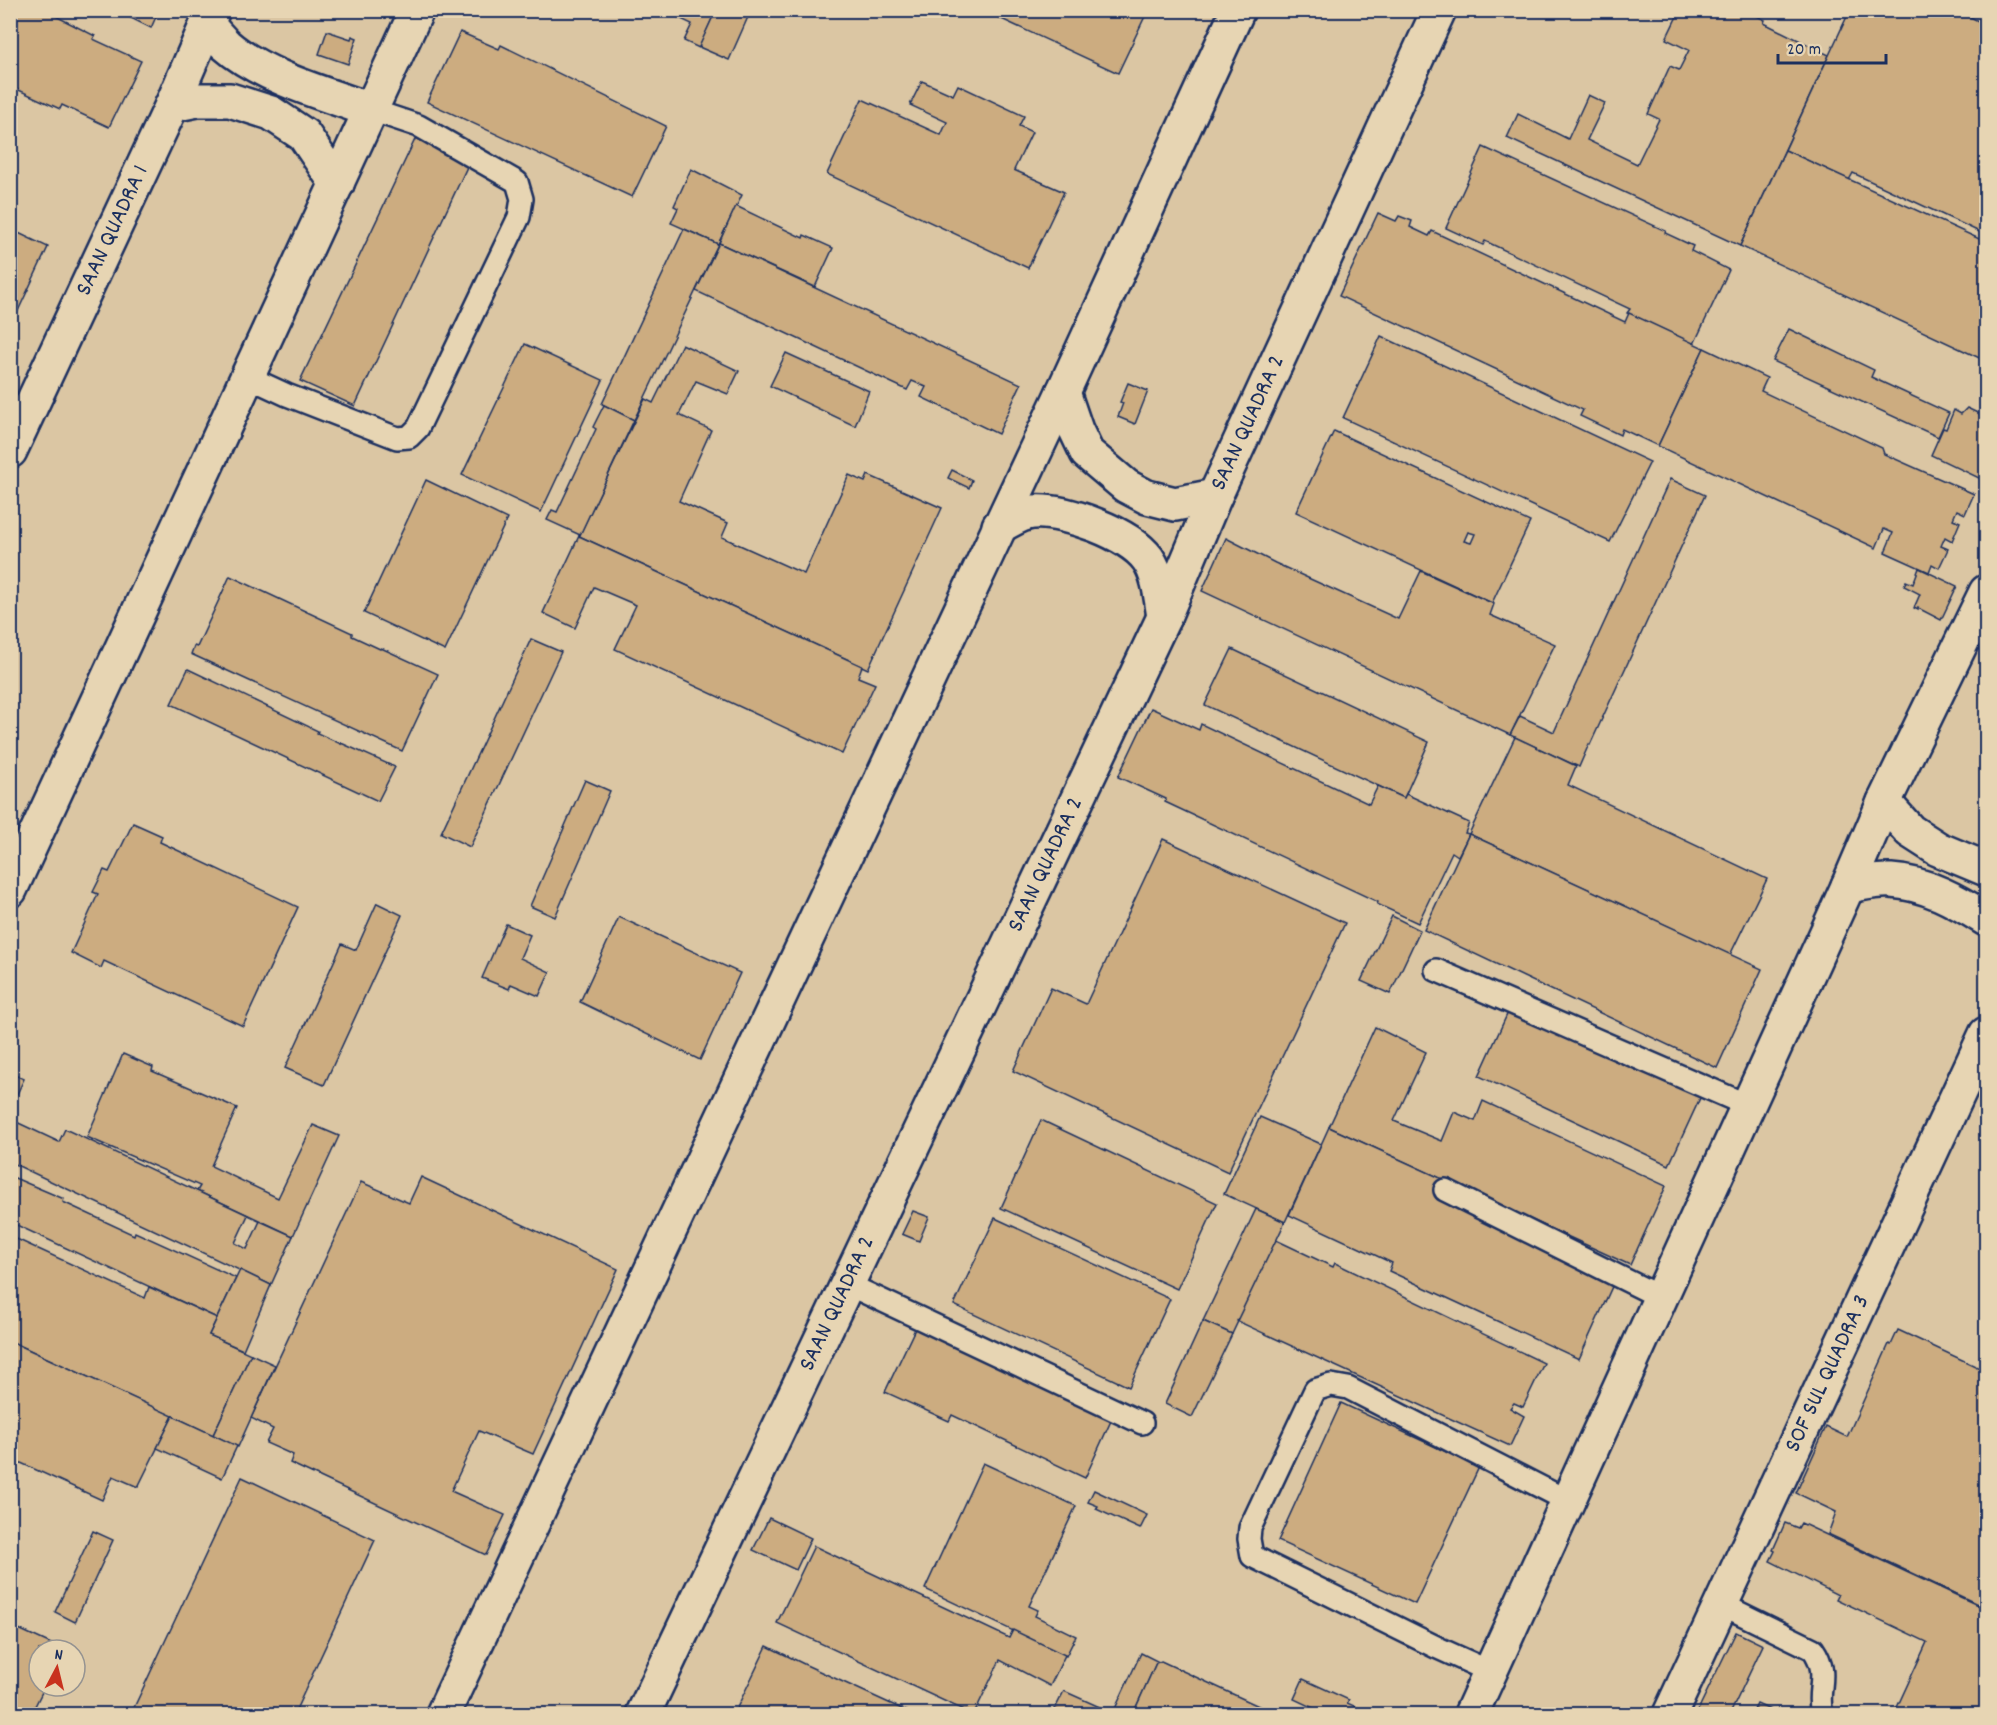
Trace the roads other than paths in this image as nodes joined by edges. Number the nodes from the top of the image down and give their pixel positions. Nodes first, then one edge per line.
1 (417, 10) edge
2 (1238, 10) edge
3 (1438, 10) edge
4 (210, 17) edge
5 (172, 105) junction
6 (371, 110) junction
7 (337, 184) junction
8 (248, 377) junction
9 (1063, 392) junction
10 (10, 451) edge
11 (1215, 496) junction
12 (999, 526) junction
13 (1986, 592) edge
14 (1164, 617) junction
15 (1884, 802) junction
16 (1986, 869) edge
17 (1848, 886) junction
18 (10, 890) edge
19 (1986, 919) edge
20 (1436, 970) dead end
21 (1986, 1034) edge
22 (1749, 1106) junction
23 (1445, 1190) dead end
24 (847, 1284) junction
25 (1662, 1298) junction
26 (1142, 1423) dead end
27 (1568, 1501) junction
28 (1721, 1604) junction
29 (1491, 1671) junction
30 (443, 1714) edge
31 (643, 1714) edge
32 (1471, 1714) edge
33 (1670, 1714) edge
34 (1822, 1714) edge

1 - 6 street
2 - 9 street
3 - 11 street, SAAN QUADRA 2
4 - 5 street, SAAN QUADRA 1
4 - 6 street
5 - 7 street
5 - 10 street, SAAN QUADRA 1
6 - 7 street
6 - 8 lane
7 - 8 street
8 - 18 street
9 - 11 street
9 - 12 street
11 - 14 street, SAAN QUADRA 2
12 - 14 street
12 - 30 street
13 - 15 street
14 - 24 street, SAAN QUADRA 2
15 - 16 street
15 - 17 street
17 - 19 street
17 - 22 street
20 - 22 lane
21 - 28 street, SOF SUL QUADRA 3
22 - 25 street
23 - 25 lane
24 - 26 lane
24 - 31 street, SAAN QUADRA 2
25 - 27 street
27 - 29 street
27 - 29 lane
28 - 33 street, SOF SUL QUADRA 3
28 - 34 lane
29 - 32 street

